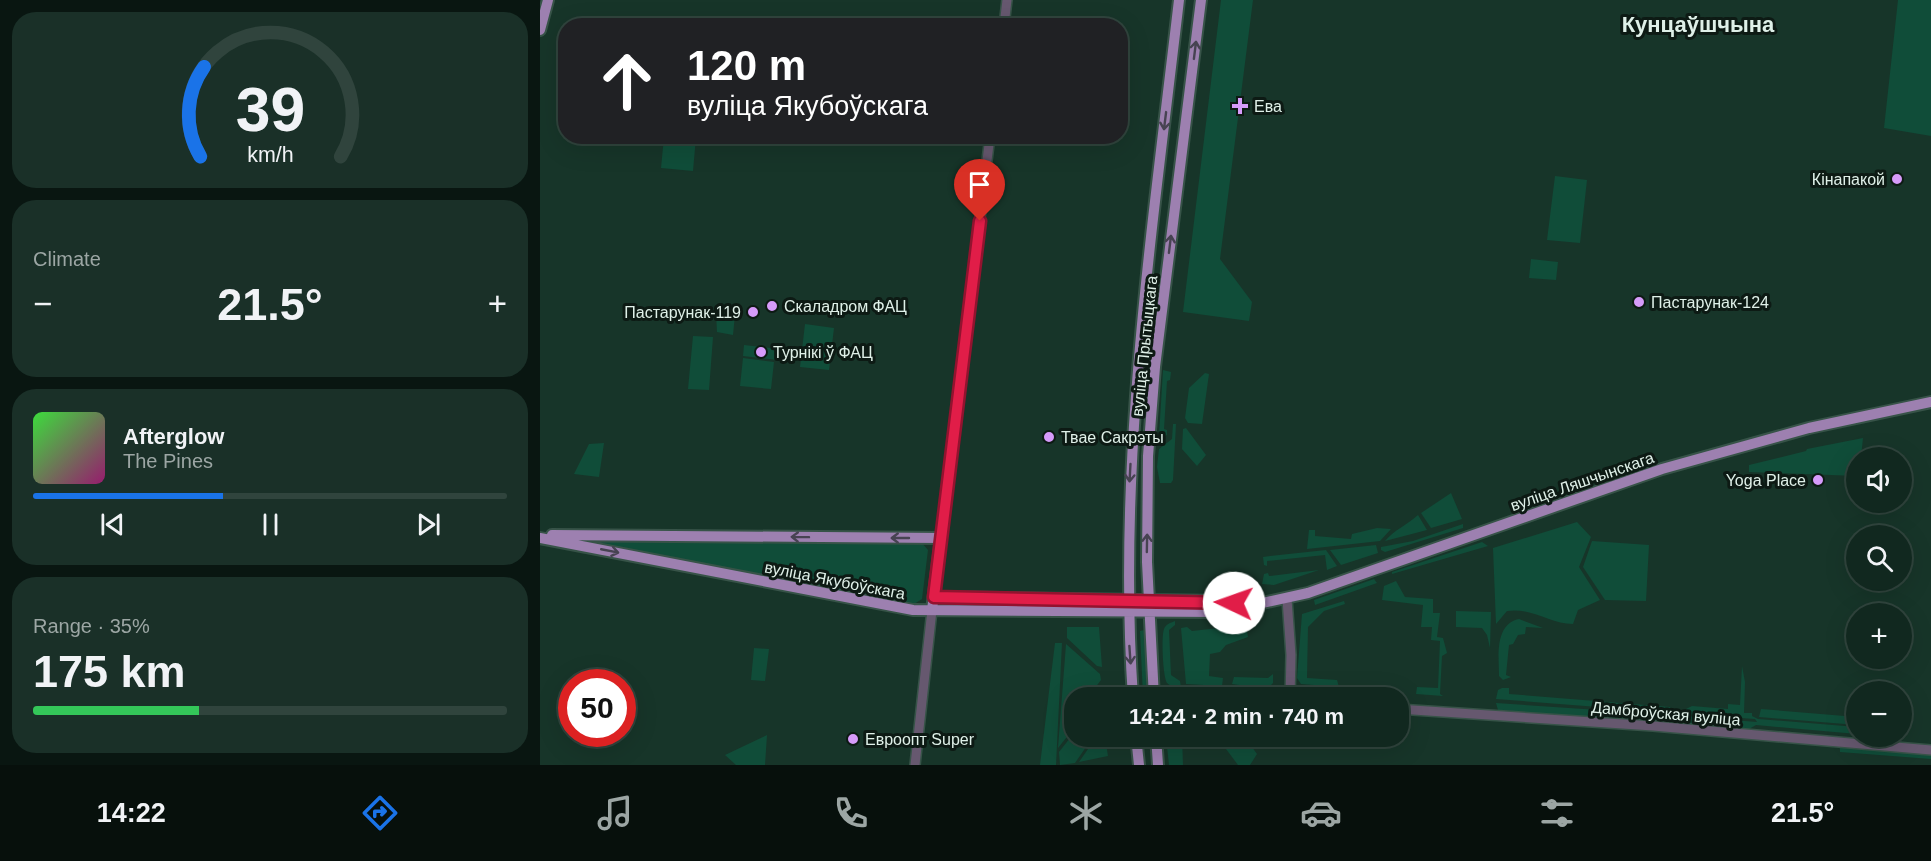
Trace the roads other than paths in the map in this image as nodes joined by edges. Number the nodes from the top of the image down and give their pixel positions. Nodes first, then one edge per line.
1 (548, 0) edge
2 (1007, 0) edge
3 (1179, 0) edge
4 (1201, 0) edge
5 (1005, 18) edge
6 (540, 30) edge
7 (989, 144) edge
8 (1931, 402) edge
9 (540, 536) edge
10 (941, 538) junction
11 (934, 597) junction
12 (1287, 599) junction
13 (1148, 601) junction
14 (1247, 605) junction
15 (1127, 607) junction
16 (932, 610) junction
17 (1149, 613) junction
18 (1132, 687) edge
19 (1154, 687) edge
20 (1290, 687) edge
21 (1409, 710) edge
22 (1137, 747) edge
23 (1157, 747) edge
24 (1931, 750) edge
25 (915, 765) edge
26 (1139, 765) edge
27 (1158, 765) edge

1 - 6 main road
2 - 5 street
3 -> 15 main road, вуліца Прытыцкага
13 -> 4 main road, вуліца Прытыцкага
7 - 10 street
8 - 12 main road, вуліца Ляшчынскага
10 -> 9 main road, вуліца Якубоўскага
9 -> 16 main road, вуліца Якубоўскага
10 - 11 main road
11 - 15 main road
11 - 16 main road
12 - 14 main road, вуліца Ляшчынскага
12 - 20 street
13 - 14 main road, вуліца Ляшчынскага
13 - 15 main road, вуліца Ляшчынскага
13 - 17 main road, вуліца Прытыцкага
14 - 17 main road, вуліца Ляшчынскага
15 - 16 main road, вуліца Якубоўскага
15 - 17 main road, вуліца Ляшчынскага
15 -> 18 main road, вуліца Прытыцкага
16 - 25 street
17 - 19 main road, вуліца Прытыцкага
21 - 24 street, Дамброўская вуліца
22 - 26 main road
23 - 27 main road

